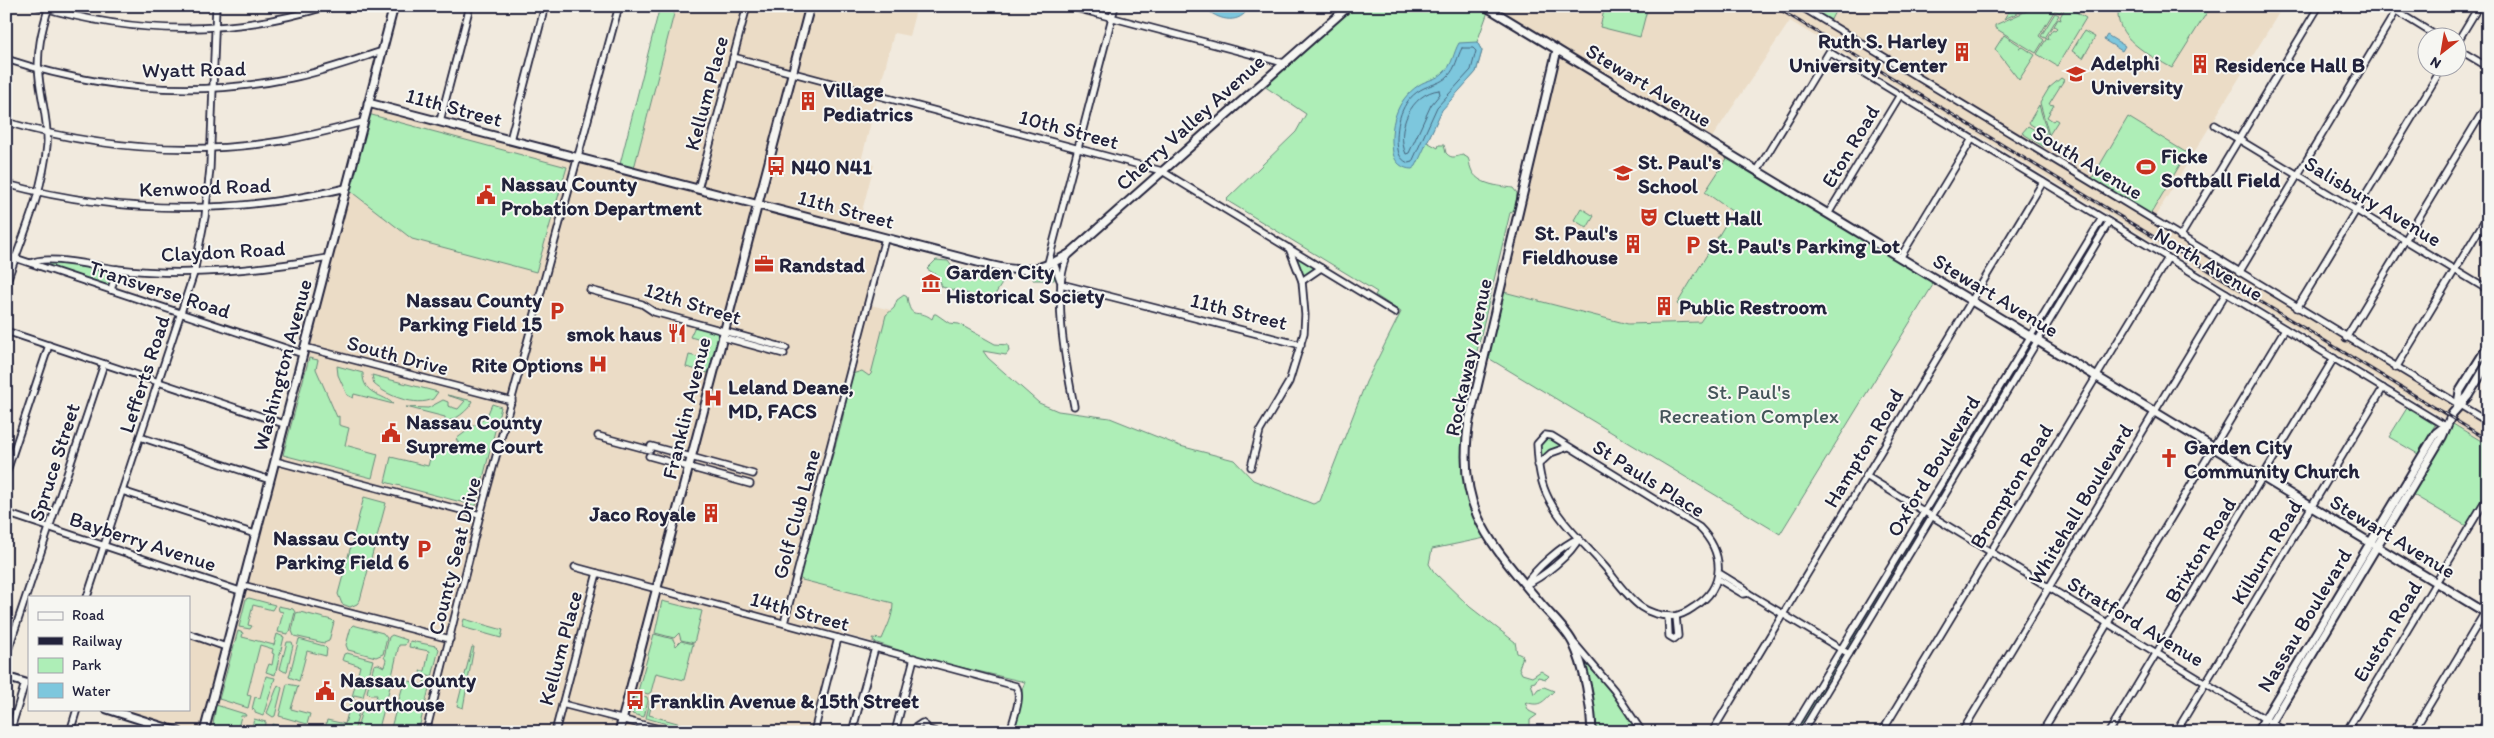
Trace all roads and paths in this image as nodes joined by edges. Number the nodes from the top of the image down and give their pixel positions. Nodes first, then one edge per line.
1 (38, 6) edge
2 (216, 6) edge
3 (328, 6) edge
4 (394, 6) edge
5 (470, 6) edge
6 (545, 6) edge
7 (619, 6) edge
8 (746, 6) edge
9 (810, 6) edge
10 (1068, 6) edge
11 (1115, 6) edge
12 (1349, 6) edge
13 (1485, 6) edge
14 (1800, 6) edge
15 (2319, 6) edge
16 (2388, 6) edge
17 (2479, 6) edge
18 (49, 8) edge
19 (2398, 9) edge
20 (1112, 18) junction
21 (215, 28) junction
22 (2426, 28) edge
23 (2466, 28) edge
24 (1558, 50) junction
25 (382, 51) junction
26 (2466, 54) edge
27 (733, 57) junction
28 (6, 59) edge
29 (1284, 63) junction
30 (2488, 67) edge
31 (39, 69) junction
32 (792, 73) junction
33 (2436, 78) edge
34 (213, 88) junction
35 (1900, 95) junction
36 (368, 103) junction
37 (2488, 104) edge
38 (6, 122) edge
39 (363, 122) junction
40 (440, 122) junction
41 (2215, 125) dead end
42 (47, 133) junction
43 (1972, 139) junction
44 (510, 140) junction
45 (2239, 140) junction
46 (211, 148) junction
47 (1077, 148) junction
48 (580, 158) junction
49 (1162, 170) junction
50 (1757, 171) junction
51 (2298, 175) junction
52 (2043, 182) junction
53 (6, 184) edge
54 (346, 188) junction
55 (698, 189) junction
56 (37, 192) junction
57 (758, 204) junction
58 (206, 208) junction
59 (2356, 210) junction
60 (1828, 214) junction
61 (2488, 215) edge
62 (2102, 218) junction
63 (2109, 222) junction
64 (2180, 237) junction
65 (884, 238) junction
66 (2405, 240) junction
67 (1289, 248) junction
68 (1069, 254) junction
69 (6, 255) edge
70 (15, 258) junction
71 (328, 258) junction
72 (1900, 258) junction
73 (2168, 258) junction
74 (31, 263) junction
75 (1050, 265) junction
76 (1321, 268) junction
77 (117, 269) junction
78 (2454, 270) junction
79 (194, 272) junction
80 (2239, 272) junction
81 (2067, 275) junction
82 (2074, 279) junction
83 (1302, 281) junction
84 (6, 284) edge
85 (1061, 284) junction
86 (111, 290) junction
87 (590, 290) dead end
88 (2488, 290) edge
89 (2226, 293) junction
90 (1971, 301) junction
91 (2297, 308) junction
92 (181, 313) junction
93 (1395, 313) dead end
94 (2285, 329) junction
95 (6, 331) edge
96 (723, 334) junction
97 (2030, 337) junction
98 (2346, 338) junction
99 (2037, 341) junction
100 (49, 345) junction
101 (1301, 345) junction
102 (2488, 346) edge
103 (304, 350) junction
104 (785, 351) dead end
105 (2334, 358) junction
106 (2488, 363) edge
107 (104, 364) junction
108 (2396, 368) junction
109 (2096, 377) junction
110 (158, 382) junction
111 (2383, 388) junction
112 (1994, 396) junction
113 (512, 401) junction
114 (2001, 401) junction
115 (2458, 405) junction
116 (1074, 406) dead end
117 (2155, 412) junction
118 (2488, 422) edge
119 (284, 424) junction
120 (2445, 426) junction
121 (598, 436) dead end
122 (140, 437) junction
123 (1568, 447) junction
124 (2213, 448) junction
125 (650, 451) junction
126 (1959, 454) junction
127 (691, 457) junction
128 (1967, 458) junction
129 (274, 461) junction
130 (1538, 465) junction
131 (1251, 467) dead end
132 (689, 468) junction
133 (6, 474) edge
134 (753, 474) dead end
135 (1866, 476) junction
136 (2262, 478) junction
137 (270, 480) junction
138 (750, 484) dead end
139 (122, 491) junction
140 (2488, 496) edge
141 (2312, 507) junction
142 (1924, 512) junction
143 (6, 513) edge
144 (480, 515) junction
145 (1932, 516) junction
146 (49, 527) junction
147 (255, 534) junction
148 (1579, 538) junction
149 (104, 545) junction
150 (2373, 545) junction
151 (1990, 552) junction
152 (574, 567) dead end
153 (597, 573) junction
154 (1719, 576) junction
155 (1882, 582) junction
156 (2435, 582) junction
157 (1525, 585) junction
158 (1889, 586) junction
159 (241, 588) junction
160 (2049, 588) junction
161 (657, 589) junction
162 (87, 596) edge
163 (2487, 611) edge
164 (1782, 614) junction
165 (1668, 616) junction
166 (1676, 616) junction
167 (784, 623) junction
168 (2108, 623) junction
169 (190, 634) edge
170 (838, 638) junction
171 (450, 639) junction
172 (1572, 642) junction
173 (226, 647) junction
174 (875, 648) junction
175 (1841, 650) junction
176 (2157, 653) junction
177 (1849, 654) junction
178 (6, 656) edge
179 (914, 658) junction
180 (6, 677) edge
181 (27, 683) edge
182 (2206, 683) junction
183 (562, 704) junction
184 (77, 710) edge
185 (109, 710) edge
186 (1804, 712) junction
187 (1811, 716) junction
188 (2488, 718) edge
189 (622, 719) junction
190 (2268, 721) junction
191 (926, 730) edge
192 (10, 732) edge
193 (70, 732) edge
194 (178, 732) edge
195 (204, 732) edge
196 (426, 732) edge
197 (555, 732) edge
198 (619, 732) edge
199 (671, 732) edge
200 (814, 732) edge
201 (852, 732) edge
202 (895, 732) edge
203 (917, 732) edge
204 (936, 732) edge
205 (1010, 732) edge
206 (1592, 732) edge
207 (1642, 732) edge
208 (1712, 732) edge
209 (1791, 732) edge
210 (1802, 732) edge
211 (1882, 732) edge
212 (1962, 732) edge
213 (2042, 732) edge
214 (2109, 732) edge
215 (2176, 732) edge
216 (2257, 732) edge
217 (2266, 732) edge
218 (2286, 732) edge
219 (2346, 732) edge
220 (2413, 732) edge
221 (2480, 732) edge

1 - 18 street
2 - 21 street, Lefferts Road
3 - 21 street
4 - 25 main road, Washington Avenue
5 - 40 street
6 - 44 street
7 - 48 street, County Seat Drive
8 - 27 street, Kellum Place
9 - 32 main road, Franklin Avenue
10 - 20 street
11 - 20 street
12 - 29 main road, Cherry Valley Avenue
13 - 24 main road, Stewart Avenue
14 - 64 street, South Avenue
15 - 45 street
16 - 19 street
17 - 23 street
18 - 21 street
18 - 31 street
19 - 22 street
19 - 51 street
20 - 29 street
20 - 47 street
21 - 34 street, Lefferts Road
24 - 50 main road, Stewart Avenue
24 - 157 main road, Rockaway Avenue
25 - 34 street, Wyatt Road
25 - 36 main road, Washington Avenue
26 - 30 street
27 - 32 street, 10th Street
27 - 55 street, Kellum Place
28 - 31 street, Wyatt Road
29 - 49 main road, Cherry Valley Avenue
31 - 34 street, Wyatt Road
31 - 42 street
32 - 47 street, 10th Street
32 - 57 main road, Franklin Avenue
33 - 59 street
34 - 46 street, Lefferts Road
35 - 43 street, North Avenue
35 - 50 street, North Avenue
35 - 60 street, Eton Road
36 - 39 main road, Washington Avenue
36 - 40 main road, 11th Street
37 - 66 street
38 - 42 street
39 - 46 street
39 - 54 main road, Washington Avenue
40 - 44 main road, 11th Street
41 - 45 street, Salisbury Avenue
42 - 46 street
42 - 56 street
43 - 52 street, North Avenue
43 - 72 street
44 - 48 main road, 11th Street
45 - 51 street, Salisbury Avenue
45 - 64 street
46 - 58 street, Lefferts Road
47 - 49 street, 10th Street
47 - 75 street
48 - 55 main road, 11th Street
48 - 113 street, County Seat Drive
49 - 67 street, 10th Street
49 - 68 main road, Cherry Valley Avenue
50 - 60 main road, Stewart Avenue
51 - 59 street, Salisbury Avenue
51 - 80 street
52 - 62 street, North Avenue
52 - 90 street, Hampton Road
53 - 56 street, Kenwood Road
54 - 58 street, Kenwood Road
54 - 71 main road, Washington Avenue
55 - 57 main road, 11th Street
56 - 58 street, Kenwood Road
56 - 70 street
57 - 65 main road, 11th Street
57 - 96 main road, Franklin Avenue
58 - 79 street, Lefferts Road
59 - 66 street, Salisbury Avenue
59 - 91 street
60 - 72 main road, Stewart Avenue
61 - 78 street
62 - 63 street, North Avenue
62 - 81 street, Oxford Boulevard
63 - 73 street, North Avenue
63 - 82 street, Oxford Boulevard
64 - 80 street, South Avenue
65 - 75 main road, 11th Street
65 - 167 street, Golf Club Lane
66 - 78 street, Salisbury Avenue
66 - 98 street
67 - 76 street, 10th Street
67 - 83 street
68 - 75 main road, Cherry Valley Avenue
68 - 85 street
69 - 70 street, Transverse Road
70 - 74 street, Transverse Road
70 - 84 street
71 - 79 street, Claydon Road
71 - 103 main road, Washington Avenue
72 - 90 main road, Stewart Avenue
73 - 89 street, North Avenue
73 - 109 street, Brompton Road
74 - 77 street, Claydon Road
74 - 86 street, Transverse Road
75 - 85 street
76 - 83 street
76 - 93 street, 10th Street
77 - 79 street, Claydon Road
77 - 86 street
78 - 88 street, Salisbury Avenue
78 - 108 street
79 - 92 street, Lefferts Road
80 - 91 street, South Avenue
81 - 82 street
81 - 97 street, Oxford Boulevard
82 - 99 street, Oxford Boulevard
83 - 101 street
85 - 101 street, 11th Street
85 - 116 street
86 - 92 street, Transverse Road
87 - 96 street, 12th Street
89 - 94 street, North Avenue
89 - 117 street, Whitehall Boulevard
90 - 97 main road, Stewart Avenue
90 - 135 street, Hampton Road
91 - 98 street, South Avenue
92 - 103 street, Transverse Road
92 - 110 street, Lefferts Road
94 - 105 street, North Avenue
94 - 124 street
95 - 100 street
96 - 104 street, 12th Street
96 - 127 main road, Franklin Avenue
97 - 99 main road, Stewart Avenue
97 - 112 street, Oxford Boulevard
98 - 108 street, South Avenue
99 - 109 main road, Stewart Avenue
99 - 114 street, Oxford Boulevard
100 - 107 street
100 - 133 street
101 - 131 street
102 - 115 main road, Nassau Boulevard
103 - 113 street, South Drive
103 - 119 main road, Washington Avenue
105 - 111 street, North Avenue
105 - 136 street, Brixton Road
106 - 115 main road, Nassau Boulevard
107 - 110 street
107 - 146 street, Spruce Street
108 - 115 street, South Avenue
109 - 117 main road, Stewart Avenue
109 - 151 street, Brompton Road
110 - 119 street
110 - 122 street, Lefferts Road
111 - 120 street, North Avenue
111 - 141 street, Kilburn Road
112 - 114 street
112 - 126 street, Oxford Boulevard
113 - 144 street, County Seat Drive
114 - 128 street, Oxford Boulevard
115 - 118 street, South Avenue
115 - 120 main road, Nassau Boulevard
117 - 124 main road, Stewart Avenue
117 - 160 street, Whitehall Boulevard
119 - 129 main road, Washington Avenue
120 - 150 main road, Nassau Boulevard
121 - 125 street
122 - 137 street
122 - 139 street, Lefferts Road
123 - 130 street
123 - 130 street, St Pauls Place
123 - 154 street, St Pauls Place
124 - 136 main road, Stewart Avenue
124 - 168 street
125 - 127 street
125 - 132 street
126 - 128 street
126 - 142 street, Oxford Boulevard
127 - 132 main road, Franklin Avenue
127 - 134 street
128 - 145 street, Oxford Boulevard
129 - 137 main road, Washington Avenue
129 - 144 street
130 - 148 street
132 - 138 street
132 - 161 main road, Franklin Avenue
135 - 142 street, Stratford Avenue
135 - 164 street, Hampton Road
136 - 141 main road, Stewart Avenue
136 - 176 street, Brixton Road
137 - 147 main road, Washington Avenue
139 - 147 street
139 - 149 street, Lefferts Road
140 - 156 street, Euston Road
141 - 150 main road, Stewart Avenue
141 - 182 street, Kilburn Road
142 - 145 street, Stratford Avenue
142 - 155 street, Oxford Boulevard
143 - 146 street, Bayberry Avenue
144 - 171 street, County Seat Drive
145 - 151 street, Stratford Avenue
145 - 158 street, Oxford Boulevard
146 - 149 street, Bayberry Avenue
146 - 178 street, Spruce Street
147 - 159 main road, Washington Avenue
148 - 157 street
148 - 165 street
149 - 159 street, Bayberry Avenue
149 - 162 street, Lefferts Road
150 - 156 main road, Stewart Avenue
150 - 190 main road, Nassau Boulevard
151 - 160 street, Stratford Avenue
151 - 211 street, Brompton Road
152 - 153 street, 14th Street
153 - 161 street, 14th Street
153 - 183 street, Kellum Place
154 - 164 street
154 - 166 street
155 - 158 street
155 - 175 street, Oxford Boulevard
156 - 163 main road, Stewart Avenue
156 - 219 street, Euston Road
157 - 172 main road, Rockaway Avenue
158 - 177 street, Oxford Boulevard
159 - 171 street, Bayberry Avenue
159 - 173 main road, Washington Avenue
160 - 168 street, Stratford Avenue
160 - 212 street, Whitehall Boulevard
161 - 167 street, 14th Street
161 - 189 main road, Franklin Avenue
163 - 220 street
164 - 175 street
164 - 208 street, Hampton Road
165 - 166 street
165 - 166 street
167 - 170 street, 14th Street
168 - 176 street, Stratford Avenue
168 - 213 street
169 - 173 street
170 - 174 street, 14th Street
170 - 200 street
171 - 196 street, County Seat Drive
172 - 206 main road, Rockaway Avenue
172 - 207 street
173 - 195 main road, Washington Avenue
174 - 179 street, 14th Street
174 - 201 street
175 - 177 street
175 - 186 street, Oxford Boulevard
176 - 182 street, Stratford Avenue
176 - 214 street, Brixton Road
177 - 187 street, Oxford Boulevard
179 - 202 street
179 - 205 street, 14th Street
180 - 181 main road
181 - 192 street
182 - 190 street, Stratford Avenue
182 - 215 street, Kilburn Road
183 - 189 street
183 - 197 street, Kellum Place
184 - 193 street
185 - 194 main road
186 - 187 street
186 - 209 street, Oxford Boulevard
187 - 210 street, Oxford Boulevard
188 - 221 street
189 - 198 main road, Franklin Avenue
189 - 199 street
190 - 216 main road, Nassau Boulevard
190 - 217 main road, Nassau Boulevard
190 - 218 street, Stratford Avenue
191 - 203 street
191 - 204 street

